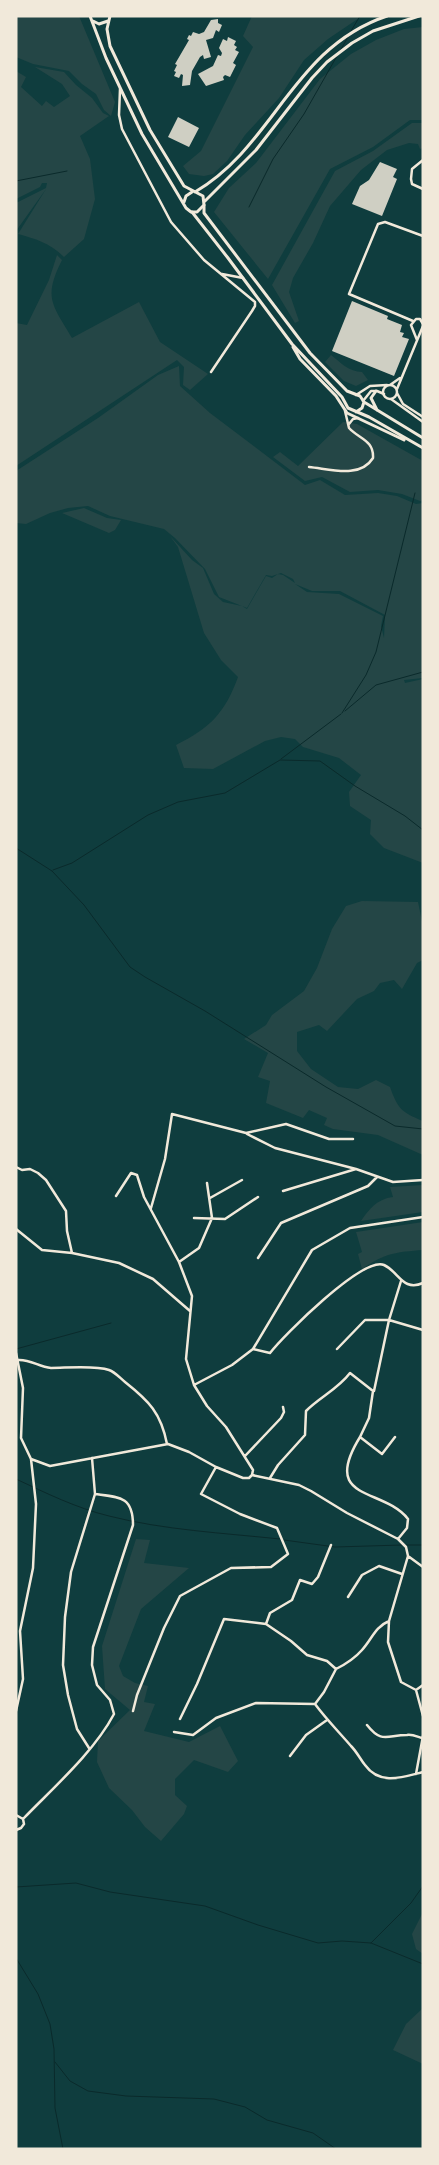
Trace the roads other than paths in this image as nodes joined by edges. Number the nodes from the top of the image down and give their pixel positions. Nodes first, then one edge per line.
1 (90, 16) edge
2 (388, 16) edge
3 (418, 16) edge
4 (109, 18) edge
5 (120, 87) junction
6 (423, 160) edge
7 (423, 190) edge
8 (194, 192) junction
9 (204, 204) junction
10 (184, 205) junction
11 (191, 212) junction
12 (423, 236) edge
13 (219, 272) junction
14 (244, 278) junction
15 (413, 321) junction
16 (423, 325) edge
17 (417, 340) junction
18 (211, 372) dead end
19 (401, 376) junction
20 (389, 385) junction
21 (376, 391) junction
22 (397, 391) junction
23 (355, 395) junction
24 (385, 395) junction
25 (390, 398) junction
26 (363, 402) junction
27 (346, 408) junction
28 (356, 412) junction
29 (379, 412) junction
30 (423, 417) edge
31 (360, 418) junction
32 (423, 422) edge
33 (348, 426) junction
34 (423, 438) edge
35 (423, 448) edge
36 (309, 467) dead end
37 (246, 1133) junction
38 (353, 1139) dead end
39 (16, 1168) edge
40 (356, 1169) junction
41 (378, 1176) junction
42 (242, 1180) dead end
43 (423, 1180) edge
44 (207, 1183) dead end
45 (283, 1191) dead end
46 (116, 1196) dead end
47 (258, 1197) dead end
48 (210, 1199) junction
49 (151, 1208) junction
50 (423, 1217) edge
51 (194, 1218) dead end
52 (212, 1218) junction
53 (16, 1229) edge
54 (72, 1253) junction
55 (258, 1258) dead end
56 (179, 1262) junction
57 (401, 1281) junction
58 (423, 1283) edge
59 (190, 1311) junction
60 (389, 1320) junction
61 (423, 1330) edge
62 (253, 1348) junction
63 (337, 1349) dead end
64 (16, 1352) edge
65 (18, 1360) junction
66 (194, 1385) junction
67 (374, 1391) junction
68 (283, 1407) dead end
69 (360, 1437) junction
70 (395, 1437) dead end
71 (168, 1444) junction
72 (245, 1456) junction
73 (92, 1458) junction
74 (31, 1459) junction
75 (216, 1467) junction
76 (252, 1475) junction
77 (270, 1478) junction
78 (95, 1494) junction
79 (398, 1539) junction
80 (331, 1545) dead end
81 (408, 1556) junction
82 (423, 1567) edge
83 (402, 1574) junction
84 (348, 1597) dead end
85 (389, 1621) junction
86 (266, 1624) junction
87 (336, 1668) junction
88 (423, 1685) edge
89 (416, 1690) junction
90 (315, 1704) junction
91 (16, 1711) edge
92 (133, 1711) dead end
93 (423, 1716) edge
94 (180, 1719) dead end
95 (327, 1720) junction
96 (367, 1725) dead end
97 (174, 1732) dead end
98 (423, 1737) edge
99 (89, 1748) junction
100 (290, 1756) dead end
101 (423, 1772) edge
102 (416, 1774) junction
103 (16, 1815) edge
104 (23, 1819) junction
105 (16, 1830) edge

1 - 4 main road
1 - 5 main road
2 - 8 main road
3 - 9 main road
4 - 8 main road
5 - 10 main road
5 - 13 street
6 - 7 street
8 - 9 main road
8 - 10 main road
9 - 11 main road
9 - 23 main road
10 - 11 main road
11 - 14 main road
12 - 15 street
13 - 14 street
13 - 18 street
14 - 27 main road
15 - 16 street
15 - 17 street
16 - 17 street
17 - 19 street
19 - 20 street
19 - 22 street
20 - 22 street
20 - 23 street
20 - 24 street
21 - 24 street
21 - 26 street
21 - 29 main road
22 - 25 street
22 - 30 street
23 - 26 main road
23 - 27 main road
24 - 25 street
25 - 32 street
26 - 28 main road
26 - 29 main road
27 - 28 main road
27 - 31 main road
27 - 33 street
28 - 35 main road
29 - 34 main road
31 - 33 street
31 - 35 main road
33 - 36 street
37 - 38 street
37 - 40 street
37 - 49 street
39 - 54 street
40 - 41 street
40 - 45 street
41 - 43 street
41 - 55 street
42 - 48 street
44 - 48 street
46 - 49 street
47 - 52 street
48 - 52 street
49 - 56 street
50 - 62 street
51 - 52 street
52 - 56 street
53 - 54 street
54 - 59 street
56 - 59 street
57 - 58 street
57 - 60 street
57 - 62 street
59 - 66 street
60 - 61 street
60 - 63 street
60 - 67 street
62 - 66 street
64 - 65 street
65 - 71 street
65 - 74 street
66 - 72 street
67 - 69 street
67 - 77 street
68 - 72 street
69 - 70 street
69 - 79 street
71 - 73 street
71 - 75 street
72 - 76 street
73 - 74 street
73 - 78 street
74 - 91 street
75 - 76 street
75 - 92 street
76 - 77 street
77 - 79 street
78 - 99 street
78 - 99 street
79 - 81 street
80 - 86 street
81 - 82 street
81 - 83 street
83 - 84 street
83 - 85 street
85 - 87 street
85 - 89 street
86 - 87 street
86 - 94 street
87 - 90 street
88 - 89 street
89 - 93 street
90 - 95 street
90 - 97 street
95 - 100 street
95 - 102 street
96 - 98 street
98 - 102 street
99 - 104 street
101 - 102 street
103 - 104 street
104 - 105 street

